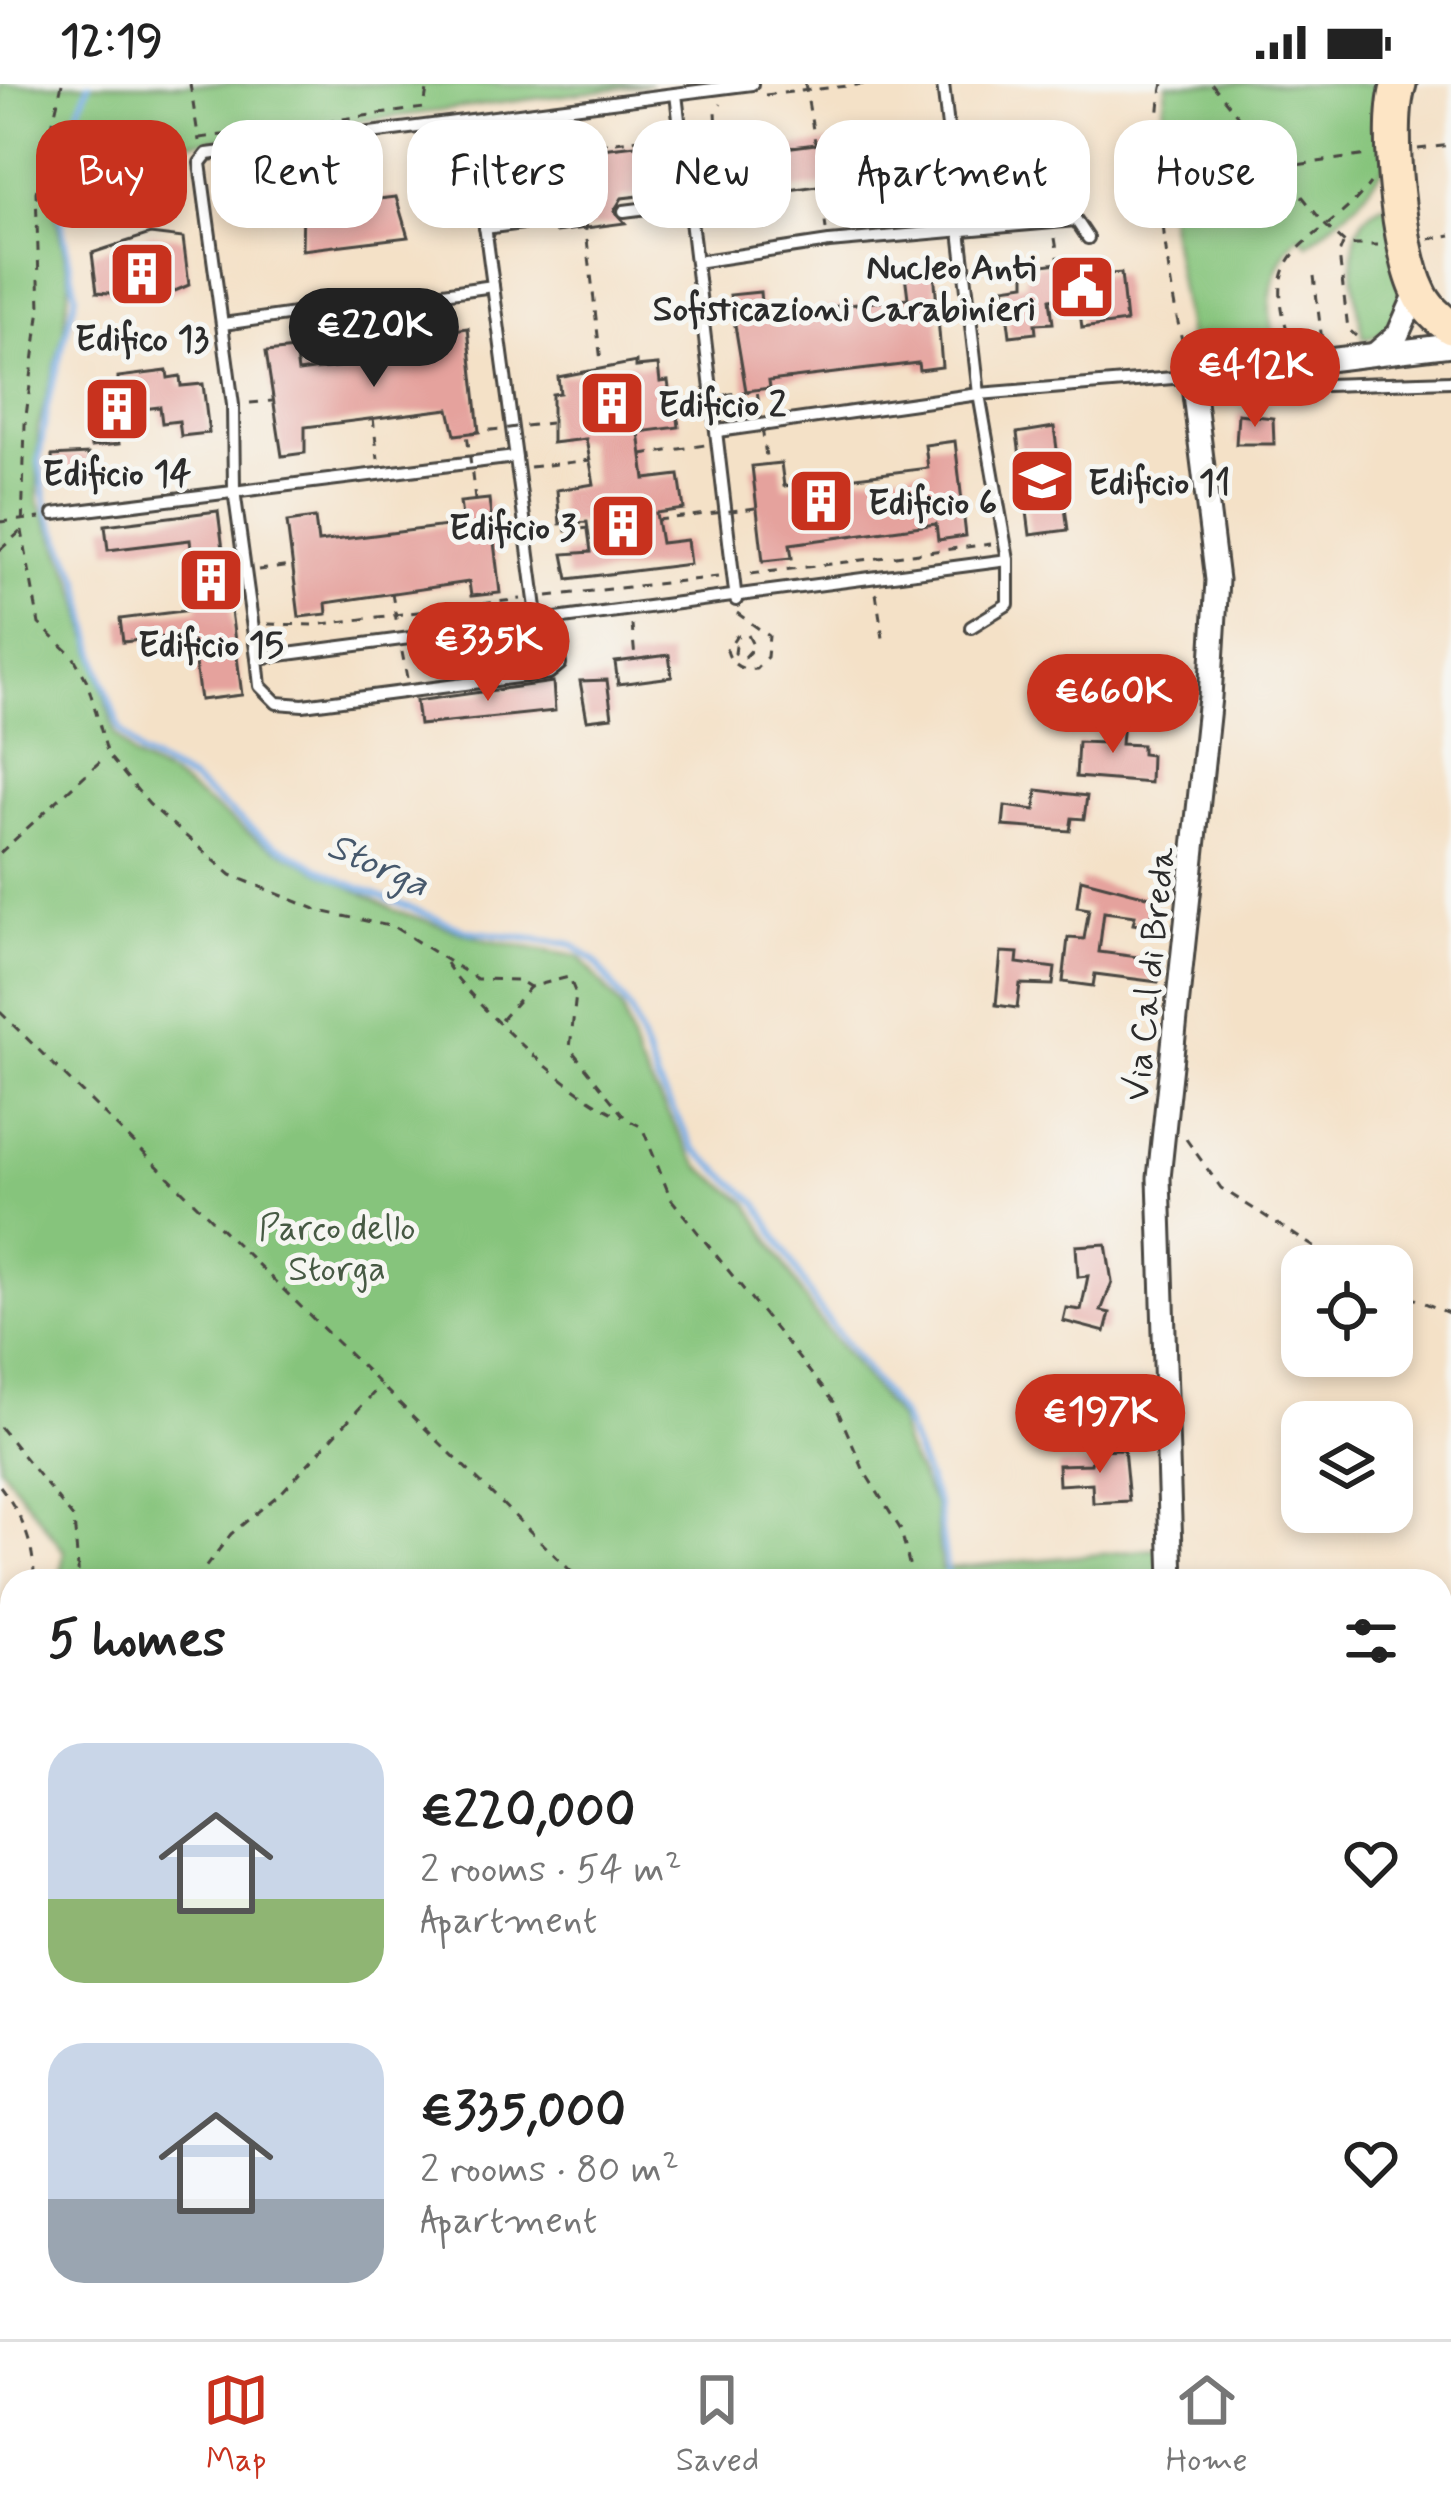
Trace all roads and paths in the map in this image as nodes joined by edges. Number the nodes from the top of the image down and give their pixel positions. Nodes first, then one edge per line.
1 (62, 84) edge
2 (190, 84) edge
3 (428, 84) edge
4 (865, 84) edge
5 (943, 84) edge
6 (1163, 84) edge
7 (1212, 84) edge
8 (806, 87) edge
9 (1394, 90) edge
10 (750, 91) edge
11 (676, 94) junction
12 (729, 100) dead end
13 (576, 108) junction
14 (487, 120) edge
15 (577, 120) edge
16 (679, 120) edge
17 (716, 120) edge
18 (1241, 120) edge
19 (407, 130) edge
20 (198, 138) junction
21 (815, 141) edge
22 (1451, 145) edge
23 (1391, 152) junction
24 (207, 154) junction
25 (1297, 165) edge
26 (1297, 189) edge
27 (632, 210) edge
28 (624, 211) dead end
29 (1326, 226) junction
30 (476, 228) edge
31 (486, 228) edge
32 (503, 228) edge
33 (586, 228) edge
34 (691, 228) edge
35 (827, 228) edge
36 (959, 229) junction
37 (486, 231) junction
38 (1451, 235) edge
39 (1088, 238) dead end
40 (829, 242) junction
41 (1344, 242) junction
42 (1407, 243) junction
43 (696, 262) junction
44 (1314, 276) dead end
45 (493, 286) junction
46 (1418, 291) junction
47 (223, 323) junction
48 (1451, 327) edge
49 (1358, 337) dead end
50 (1305, 344) dead end
51 (1451, 345) edge
52 (1320, 346) dead end
53 (1371, 356) junction
54 (601, 364) dead end
55 (1196, 376) junction
56 (1451, 380) edge
57 (979, 394) junction
58 (272, 401) dead end
59 (671, 403) dead end
60 (232, 405) junction
61 (374, 418) dead end
62 (550, 422) dead end
63 (718, 437) junction
64 (642, 455) dead end
65 (591, 460) dead end
66 (515, 463) junction
67 (767, 464) dead end
68 (380, 473) junction
69 (234, 490) junction
70 (475, 500) dead end
71 (756, 508) dead end
72 (49, 516) joint
73 (23, 520) junction
74 (657, 520) dead end
75 (0, 522) edge
76 (588, 529) dead end
77 (22, 531) junction
78 (493, 540) dead end
79 (1005, 542) junction
80 (0, 550) edge
81 (1008, 560) junction
82 (292, 566) dead end
83 (246, 572) junction
84 (733, 576) junction
85 (874, 581) junction
86 (486, 595) dead end
87 (536, 598) junction
88 (736, 600) junction
89 (487, 603) junction
90 (631, 614) junction
91 (314, 615) dead end
92 (538, 623) junction
93 (554, 623) junction
94 (253, 624) junction
95 (315, 625) junction
96 (971, 627) dead end
97 (883, 638) dead end
98 (745, 647) dead end
99 (257, 658) junction
100 (635, 659) dead end
101 (107, 755) junction
102 (0, 853) edge
103 (445, 962) junction
104 (530, 987) junction
105 (0, 1012) edge
106 (500, 1021) junction
107 (626, 1119) junction
108 (1164, 1136) junction
109 (1311, 1245) edge
110 (1413, 1298) edge
111 (1451, 1314) edge
112 (382, 1384) junction
113 (0, 1427) edge
114 (0, 1486) edge
115 (34, 1569) edge
116 (78, 1569) edge
117 (204, 1569) edge
118 (569, 1569) edge
119 (910, 1569) edge
120 (1172, 1569) edge

1 - 73 path
2 - 20 path
3 - 20 path
4 - 8 path
5 - 36 lane
6 - 55 path
7 - 18 path
8 - 10 path
8 - 21 path
9 - 23 street
10 - 11 lane
11 - 13 lane
11 - 16 lane
12 - 17 path
13 - 14 lane
13 - 15 path
19 - 24 lane
20 - 24 path
22 - 23 path
23 - 25 path
23 - 29 path
23 - 42 street
24 - 47 lane
26 - 29 path
27 - 28 lane
29 - 41 path
29 - 50 path
30 - 37 path
31 - 37 lane
32 - 37 lane
33 - 54 path
34 - 43 lane
35 - 40 path
36 - 39 lane
36 - 40 lane
36 - 57 lane
37 - 45 lane
38 - 42 path
40 - 43 lane
41 - 42 path
41 - 49 path
42 - 46 street
43 - 63 lane
44 - 52 path
45 - 47 lane
45 - 66 lane
46 - 48 street
46 - 53 street
47 - 60 lane
51 - 53 street
53 - 55 street
55 - 56 lane
55 - 57 lane
55 - 108 street, Via Cal di Breda
57 - 63 lane
57 - 79 lane
58 - 60 path
59 - 67 path, bridge
60 - 69 lane
61 - 68 path
62 - 70 path, bridge
63 - 64 path
63 - 84 lane
65 - 66 path
66 - 68 lane
66 - 87 lane
68 - 69 lane
69 - 72 lane
69 - 83 lane
71 - 74 path, bridge
72 - 73 path
73 - 75 path
73 - 77 path
76 - 78 path, bridge
77 - 80 path
77 - 101 path
79 - 81 lane
79 - 84 path
81 - 85 lane
81 - 96 lane
82 - 83 path
83 - 94 lane
84 - 87 path
84 - 88 lane
85 - 88 lane
85 - 97 path
86 - 89 path
87 - 89 path
87 - 92 lane
88 - 90 lane
88 - 98 path
89 - 95 path
90 - 93 lane
90 - 100 path
91 - 95 path
92 - 93 lane
92 - 99 lane
93 - 99 lane
94 - 95 path
94 - 99 lane
101 - 102 path
101 - 103 path
103 - 104 path
103 - 106 path
104 - 106 path
104 - 107 path
105 - 112 path
106 - 107 path
107 - 119 path
108 - 109 path
108 - 120 street, Via Cal di Breda
110 - 111 path
112 - 117 path
112 - 118 path
113 - 116 path
114 - 115 path

